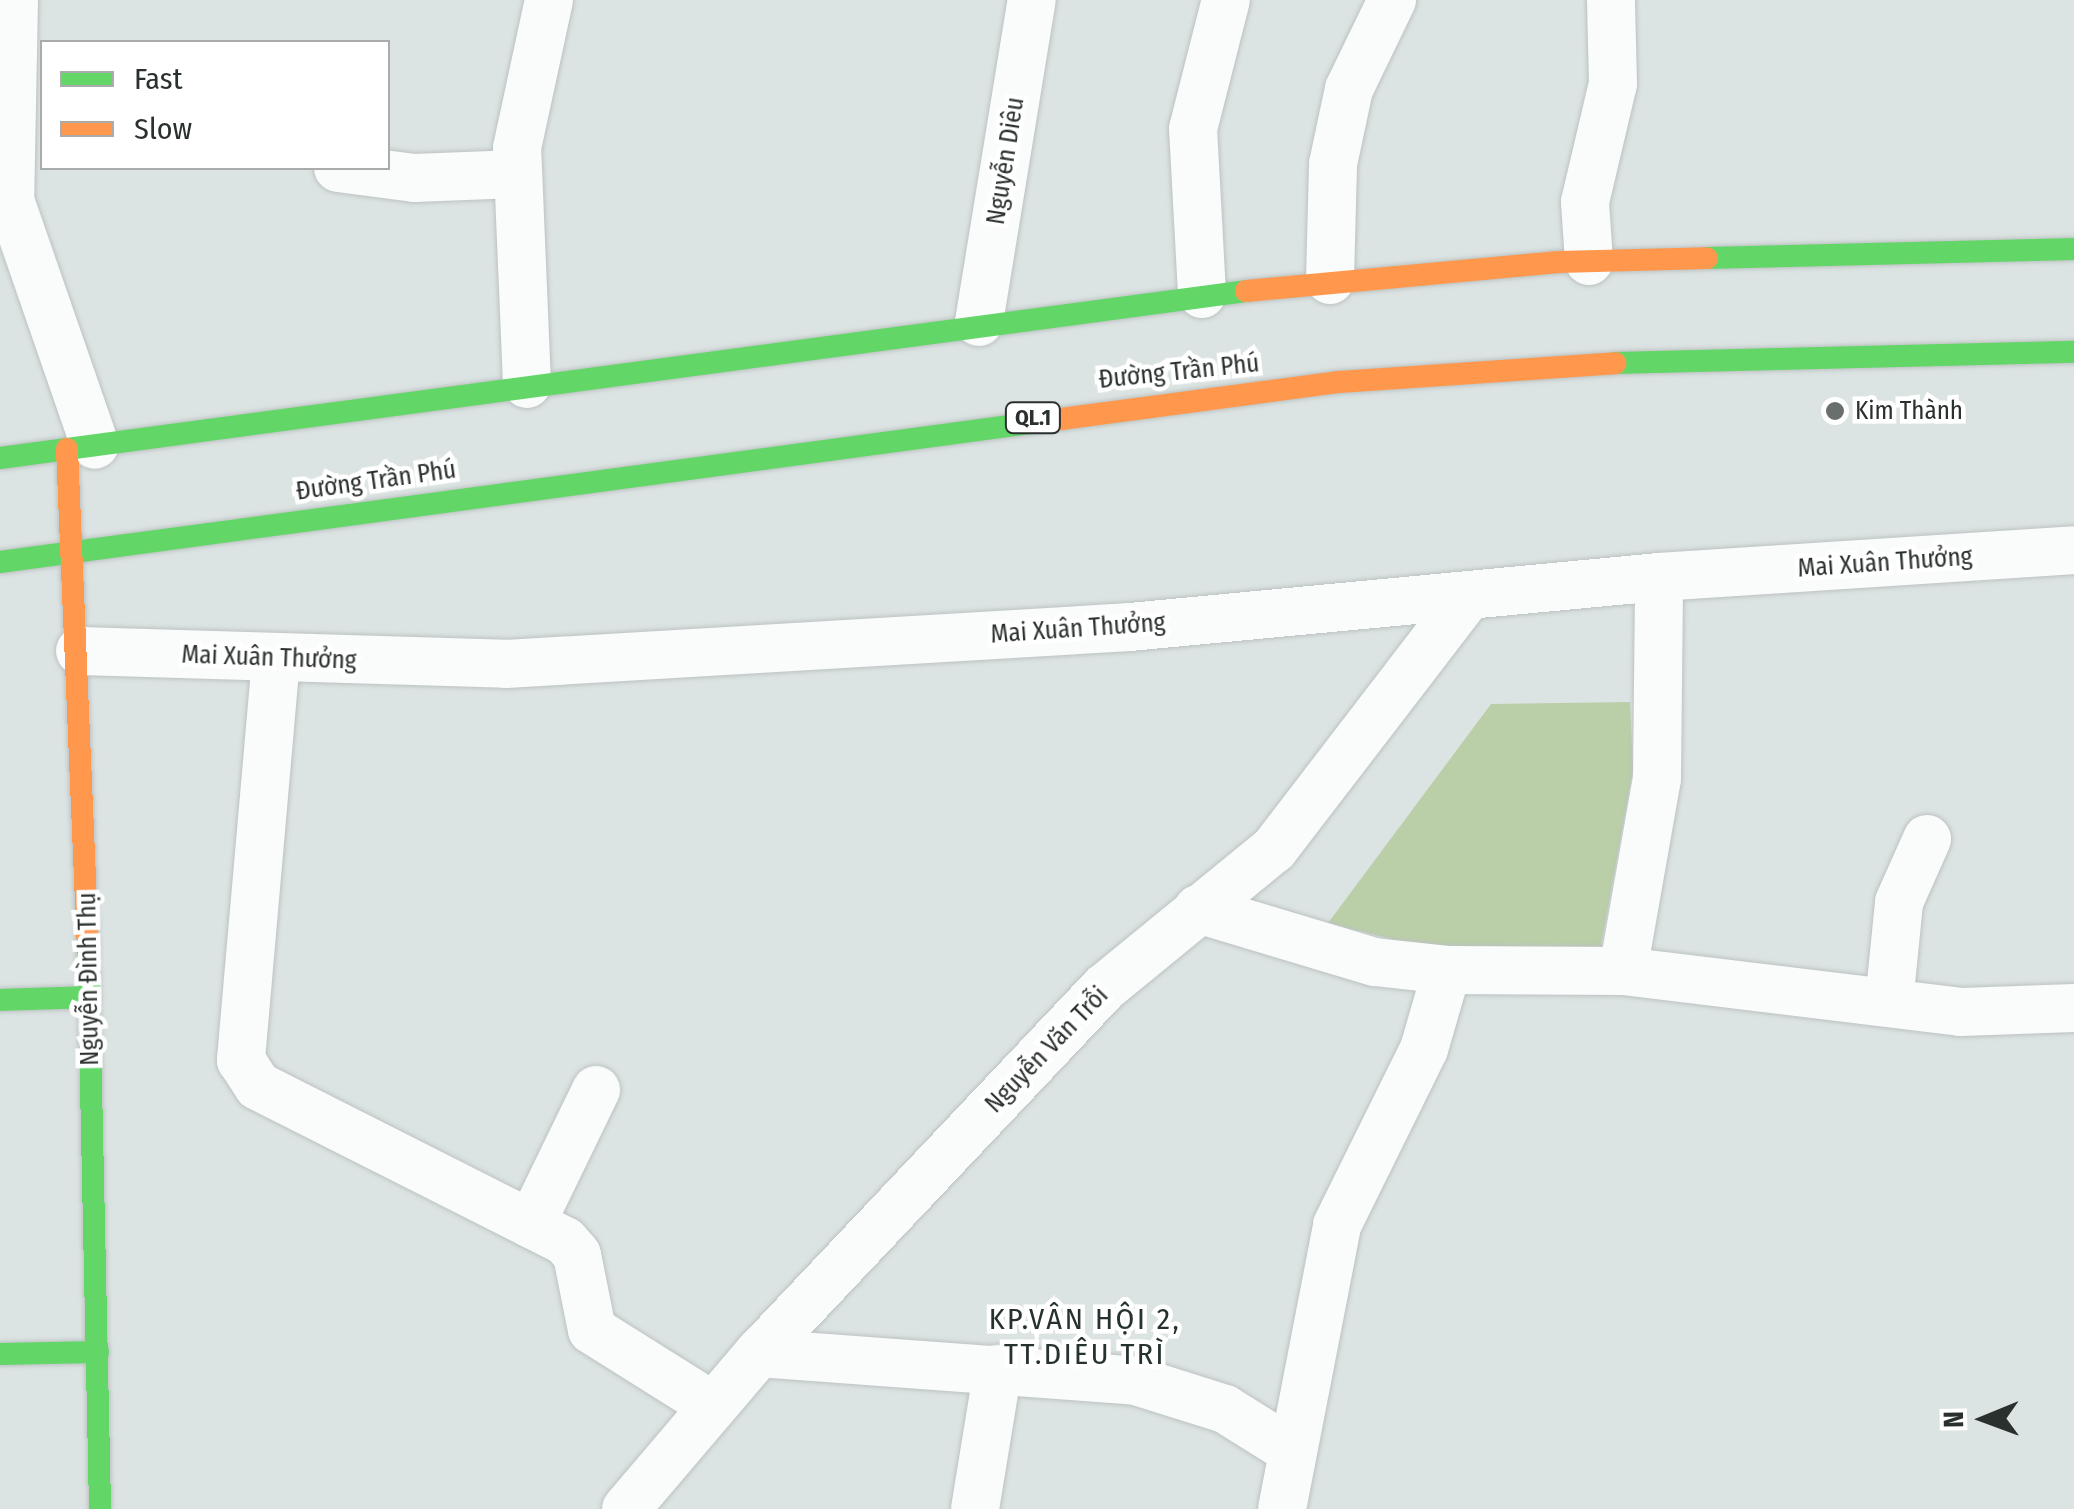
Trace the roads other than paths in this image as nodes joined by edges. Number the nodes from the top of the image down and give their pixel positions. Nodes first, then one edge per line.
1 (14, 0) edge
2 (549, 0) edge
3 (1032, 0) edge
4 (1226, 0) edge
5 (1392, 0) edge
6 (1599, 7) edge
7 (353, 170) edge
8 (517, 174) junction
9 (5, 200) edge
10 (2074, 250) edge
11 (1589, 261) junction
12 (1330, 280) junction
13 (1202, 294) junction
14 (979, 322) junction
15 (2074, 352) edge
16 (527, 384) junction
17 (82, 447) junction
18 (0, 458) edge
19 (2074, 550) edge
20 (73, 552) junction
21 (0, 562) edge
22 (1659, 577) junction
23 (1468, 596) junction
24 (80, 652) junction
25 (276, 659) junction
26 (1927, 839) dead end
27 (1198, 909) junction
28 (1447, 970) junction
29 (1622, 970) junction
30 (90, 997) junction
31 (0, 1000) edge
32 (1889, 1003) junction
33 (2074, 1008) edge
34 (596, 1090) dead end
35 (531, 1224) junction
36 (98, 1352) junction
37 (760, 1353) junction
38 (0, 1354) edge
39 (998, 1369) junction
40 (713, 1406) junction
41 (1290, 1449) junction
42 (100, 1509) edge
43 (626, 1509) edge
44 (976, 1509) edge
45 (1282, 1509) edge

1 - 9 street, Nguyễn Đình Thụ
2 - 8 street
3 - 14 street, Nguyễn Diêu
4 - 13 street
5 - 12 street
6 - 11 street
7 - 8 street
8 - 16 street
9 - 17 street, Nguyễn Đình Thụ
10 - 11 main road
11 - 12 main road
12 - 13 main road
13 - 14 main road
14 - 16 main road
15 - 20 main road, Đường Trần Phú / QL.1
16 - 17 main road
17 - 18 main road
17 - 20 main road, Nguyễn Đình Thụ
19 - 22 street, Mai Xuân Thưởng
20 - 21 main road, Đường Trần Phú / QL.1
20 - 24 main road, Nguyễn Đình Thụ
22 - 23 street, Mai Xuân Thưởng
22 - 29 street
23 - 25 street, Mai Xuân Thưởng
23 - 27 street, Nguyễn Văn Trỗi
24 - 25 street, Mai Xuân Thưởng
24 - 30 main road, Nguyễn Đình Thụ
25 - 35 street
26 - 32 street
27 - 28 street
27 - 37 street, Nguyễn Văn Trỗi
28 - 29 street
28 - 41 street
29 - 32 street
30 - 31 main road
30 - 36 main road, Nguyễn Đình Thụ
32 - 33 street
34 - 35 street
35 - 40 street
36 - 38 main road
36 - 42 main road, Nguyễn Đình Thụ
37 - 39 street
37 - 40 street, Nguyễn Văn Trỗi
39 - 41 street
39 - 44 street
40 - 43 street, Nguyễn Văn Trỗi
41 - 45 street

